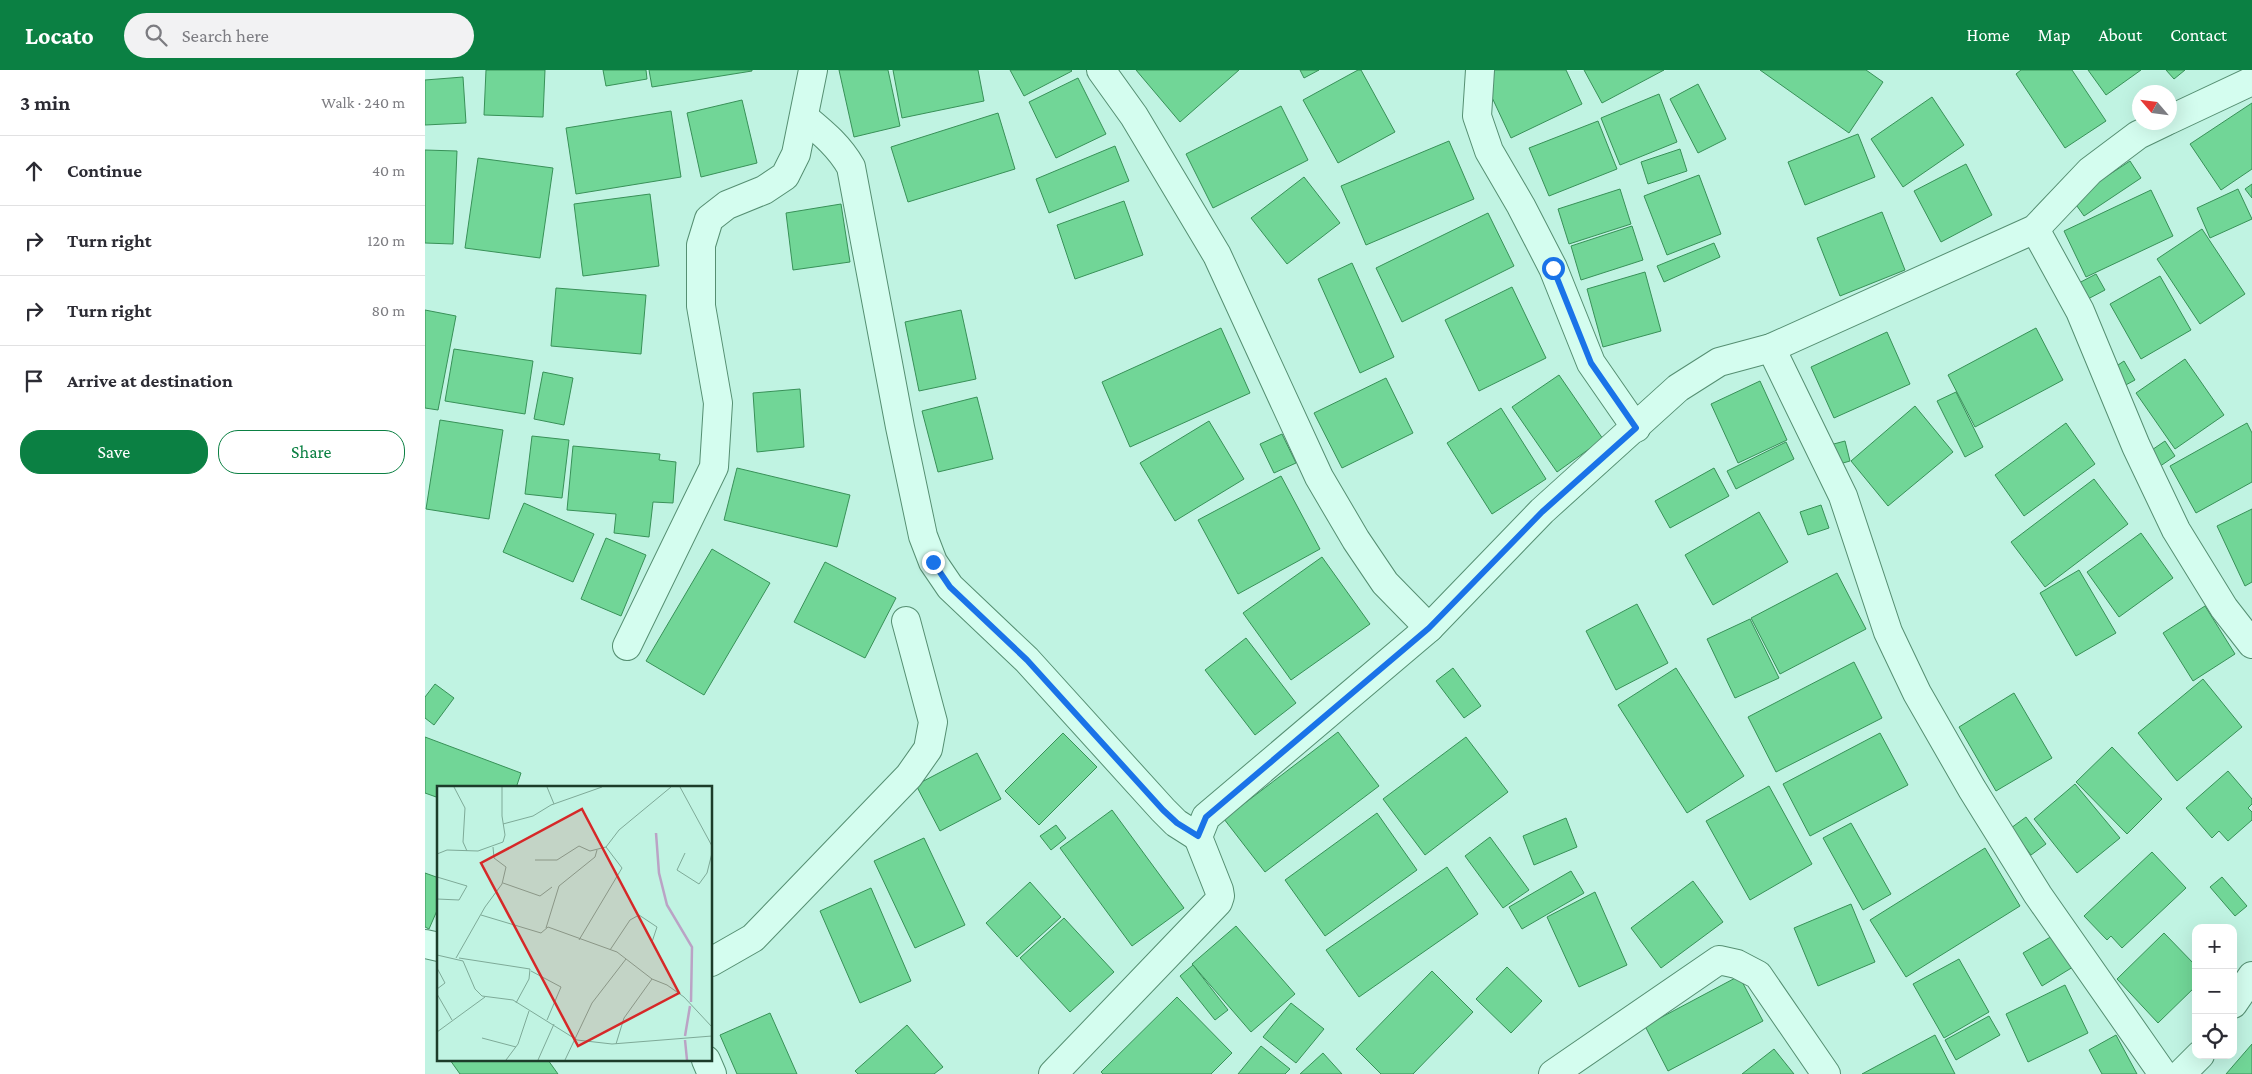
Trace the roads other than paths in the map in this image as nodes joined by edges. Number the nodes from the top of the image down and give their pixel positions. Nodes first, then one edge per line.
1 (813, 70) edge
2 (1101, 70) edge
3 (1480, 70) edge
4 (2252, 81) edge
5 (2177, 116) edge
6 (805, 118) junction
7 (2148, 130) edge
8 (2035, 229) junction
9 (1771, 348) junction
10 (1636, 428) junction
11 (907, 621) dead end
12 (1429, 628) junction
13 (2252, 644) edge
14 (627, 646) dead end
15 (1198, 836) junction
16 (713, 961) edge
17 (2252, 976) edge
18 (2237, 998) edge
19 (2196, 1059) edge
20 (707, 1062) edge
21 (711, 1074) edge
22 (1053, 1074) edge
23 (1553, 1074) edge
24 (1826, 1074) edge
25 (2163, 1074) edge
26 (2181, 1074) edge

1 - 6 street
2 - 12 street
3 - 10 street
4 - 5 street
6 - 14 street
6 - 15 street
7 - 8 street
8 - 9 street
8 - 13 street
9 - 10 street
9 - 25 street
10 - 12 street
11 - 16 street
12 - 15 street
15 - 22 street
17 - 18 street
19 - 26 street
20 - 21 street
23 - 24 street

